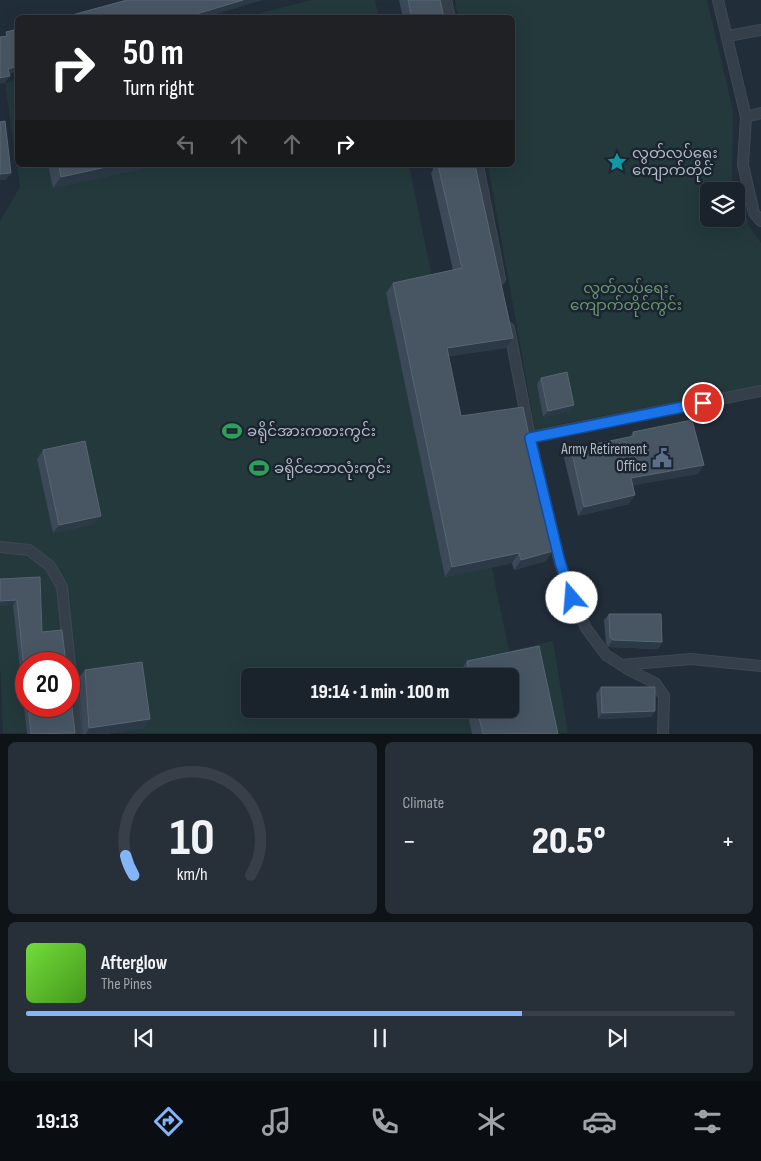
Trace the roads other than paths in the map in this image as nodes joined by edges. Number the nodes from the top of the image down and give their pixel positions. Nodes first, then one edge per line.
1 (446, 0) edge
2 (718, 0) edge
3 (449, 15) edge
4 (761, 30) edge
5 (728, 36) junction
6 (761, 113) edge
7 (746, 117) junction
8 (478, 167) edge
9 (761, 221) edge
10 (502, 292) edge
11 (508, 321) edge
12 (761, 391) edge
13 (530, 438) junction
14 (0, 547) edge
15 (621, 665) junction
16 (761, 666) edge
17 (77, 734) edge
18 (664, 734) edge

1 - 3 lane
2 - 5 lane
4 - 5 lane
5 - 7 lane
6 - 7 lane
7 - 9 lane
8 - 10 lane
11 - 13 lane
12 - 13 lane
13 - 15 lane
14 - 17 lane
15 - 16 lane
15 - 18 lane

